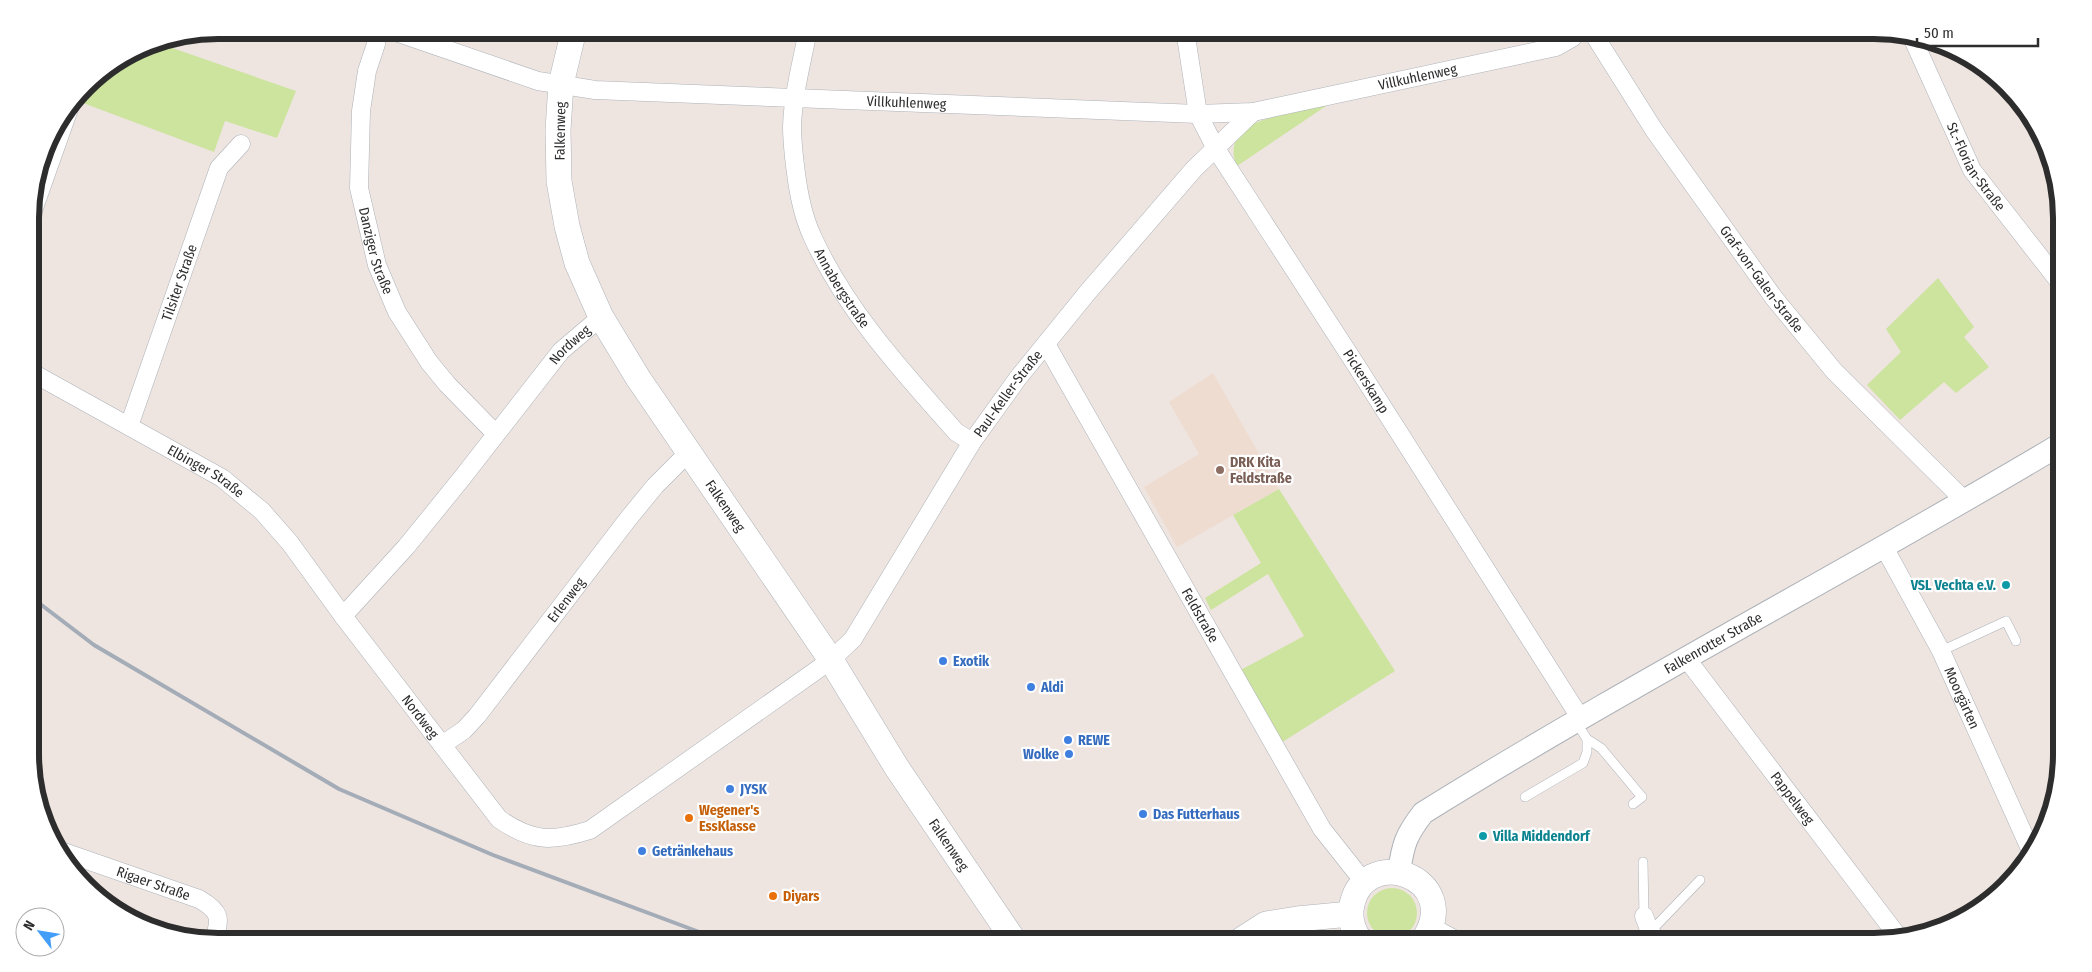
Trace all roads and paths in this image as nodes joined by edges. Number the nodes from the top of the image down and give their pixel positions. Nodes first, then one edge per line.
1 (375, 39) edge
2 (416, 39) edge
3 (572, 39) edge
4 (806, 39) edge
5 (1186, 39) edge
6 (1570, 39) edge
7 (1597, 39) edge
8 (1915, 43) edge
9 (561, 84) junction
10 (794, 97) junction
11 (1252, 112) junction
12 (1198, 114) junction
13 (61, 131) edge
14 (241, 144) dead end
15 (1216, 149) junction
16 (41, 189) edge
17 (2053, 274) edge
18 (600, 317) junction
19 (1046, 344) junction
20 (39, 376) edge
21 (129, 426) junction
22 (496, 434) junction
23 (972, 442) junction
24 (2053, 449) edge
25 (689, 452) junction
26 (1965, 501) junction
27 (1884, 547) junction
28 (343, 616) junction
29 (2016, 641) dead end
30 (1941, 651) junction
31 (1686, 658) junction
32 (831, 660) junction
33 (1581, 727) junction
34 (442, 745) junction
35 (1525, 797) dead end
36 (1633, 804) dead end
37 (2029, 845) edge
38 (69, 854) edge
39 (1643, 862) dead end
40 (1399, 872) junction
41 (1700, 880) dead end
42 (1364, 882) junction
43 (1350, 914) junction
44 (1651, 930) edge
45 (1895, 932) edge
46 (215, 933) edge
47 (1010, 933) edge
48 (1252, 933) edge
49 (1356, 933) edge
50 (1435, 933) edge

1 - 22 street, Danziger Straße
2 - 9 street, Villkuhlenweg
3 - 9 main road, Falkenweg
4 - 10 street, Annabergstraße
5 - 12 street, Pickerskamp
6 - 11 street, Villkuhlenweg
7 - 26 street, Graf-von-Galen-Straße
8 - 17 street, St.-Florian-Straße
9 - 10 street, Villkuhlenweg
9 - 18 main road, Falkenweg
10 - 12 street, Villkuhlenweg
10 - 23 street, Annabergstraße
11 - 12 street, Villkuhlenweg
11 - 15 street
12 - 15 street, Pickerskamp
13 - 16 street
14 - 21 street, Tilsiter Straße
15 - 19 street, Paul-Keller-Straße
15 - 33 street, Pickerskamp
18 - 22 street, Nordweg
18 - 25 main road, Falkenweg
19 - 23 street, Paul-Keller-Straße
19 - 42 street, Feldstraße
20 - 21 street, Elbinger Straße
21 - 28 street, Elbinger Straße
22 - 28 street, Nordweg
23 - 32 street, Paul-Keller-Straße
24 - 26 street, Falkenrotter Straße
25 - 32 main road, Falkenweg
25 - 34 street, Erlenweg
26 - 27 street, Falkenrotter Straße
27 - 30 street, Moorgärten
27 - 31 street, Falkenrotter Straße
28 - 34 street, Nordweg
29 - 30 lane
30 - 37 street, Moorgärten
31 - 33 street, Falkenrotter Straße
31 - 45 street, Pappelweg
32 - 34 street, Nordweg
32 - 47 main road, Falkenweg
33 - 35 lane
33 - 36 lane
33 - 40 street, Falkenrotter Straße
38 - 46 street, Rigaer Straße
39 - 44 lane
40 - 42 main road
40 - 50 main road
41 - 44 lane
42 - 43 main road
43 - 48 main road
43 - 49 main road

